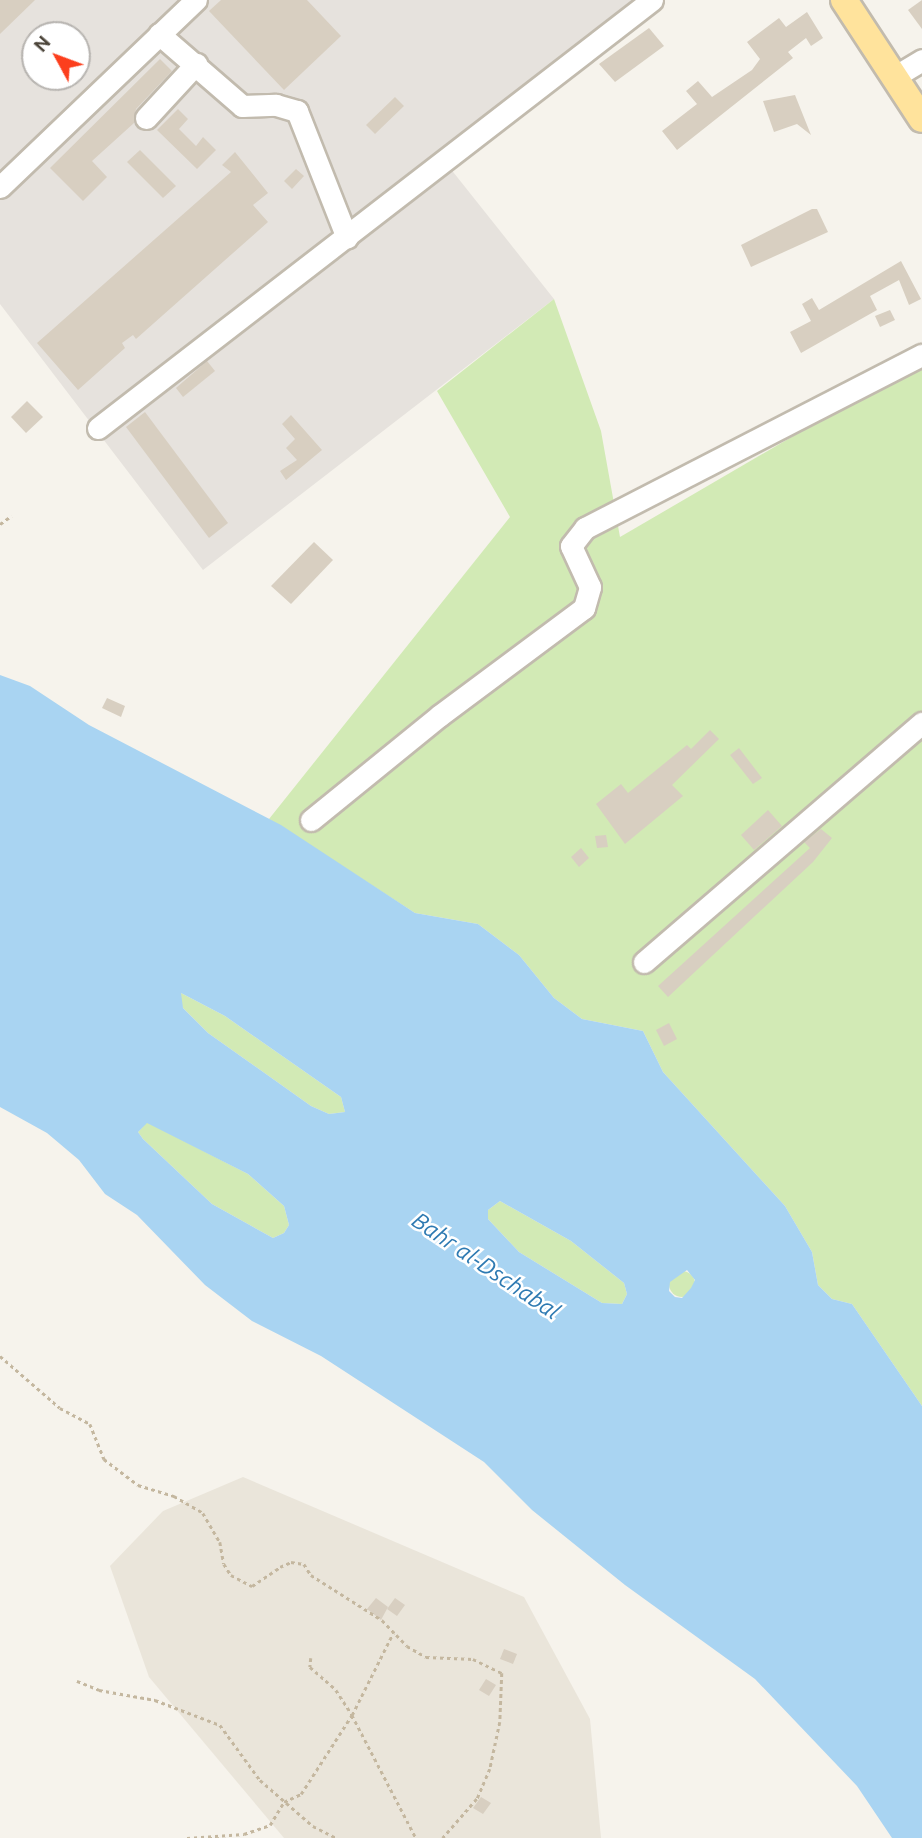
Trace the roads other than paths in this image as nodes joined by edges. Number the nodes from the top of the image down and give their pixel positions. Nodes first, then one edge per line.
1 (196, 0) edge
2 (652, 0) edge
3 (844, 0) edge
4 (159, 34) junction
5 (922, 60) edge
6 (196, 64) junction
7 (894, 77) junction
8 (146, 118) dead end
9 (922, 119) edge
10 (0, 187) edge
11 (347, 238) junction
12 (922, 355) edge
13 (98, 428) dead end
14 (922, 723) edge
15 (311, 820) dead end
16 (644, 962) dead end

1 - 4 street
2 - 11 street
3 - 7 main road
4 - 6 street
4 - 10 street
5 - 7 street
6 - 8 street
6 - 11 street
7 - 9 main road
11 - 13 street
12 - 15 street
14 - 16 street

